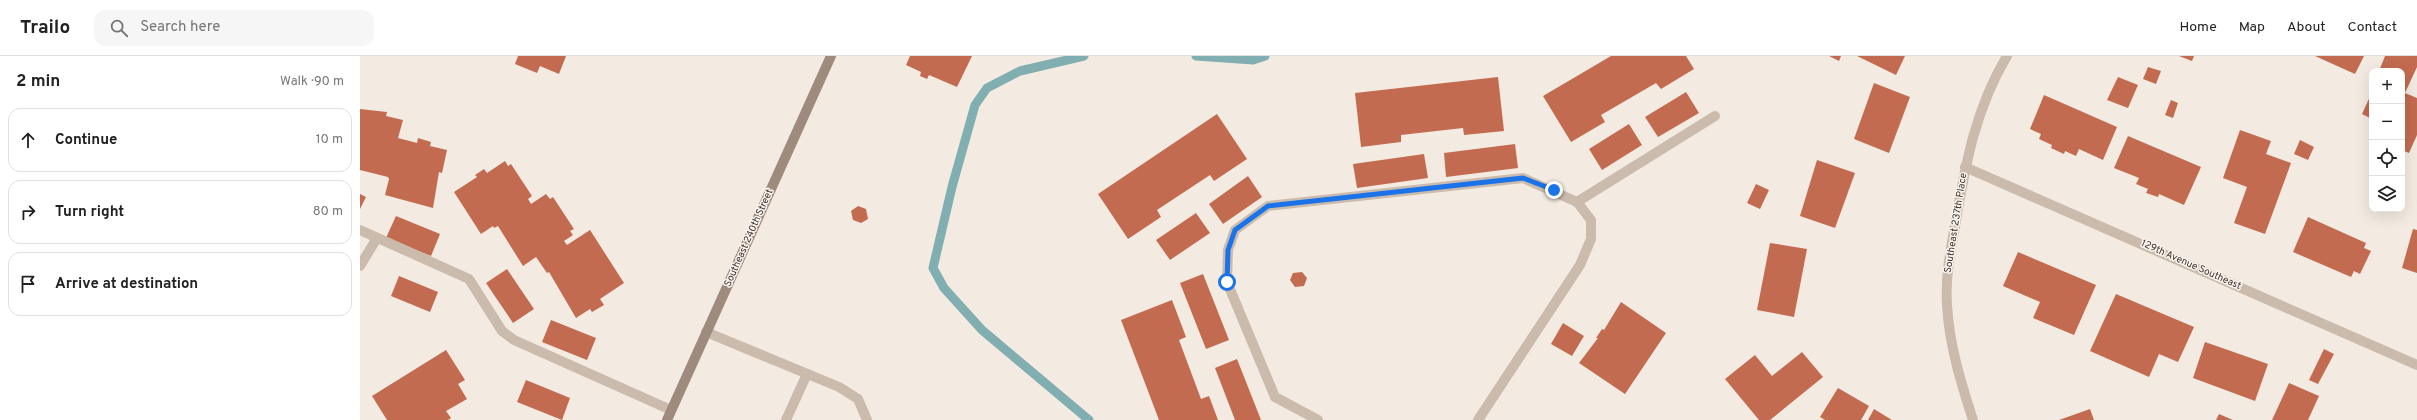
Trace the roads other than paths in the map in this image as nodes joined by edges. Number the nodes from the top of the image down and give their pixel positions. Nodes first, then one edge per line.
1 (831, 56) edge
2 (2007, 56) edge
3 (1715, 116) dead end
4 (1965, 167) junction
5 (1577, 202) junction
6 (360, 230) edge
7 (378, 238) junction
8 (360, 266) edge
9 (706, 332) junction
10 (2417, 365) edge
11 (807, 374) junction
12 (671, 410) junction
13 (667, 420) edge
14 (786, 420) edge
15 (867, 420) edge
16 (1318, 420) edge
17 (1478, 420) edge
18 (1973, 420) edge

1 - 9 main road, Southeast 240th Street
2 - 4 street, Southeast 237th Place
3 - 5 street
4 - 10 street, 129th Avenue Southeast
4 - 18 street, Southeast 237th Place
5 - 16 street
5 - 17 street
6 - 7 street
7 - 8 street
7 - 12 street
9 - 11 street
9 - 12 main road, Southeast 240th Street
11 - 14 street
11 - 15 street
12 - 13 main road, Southeast 240th Street

